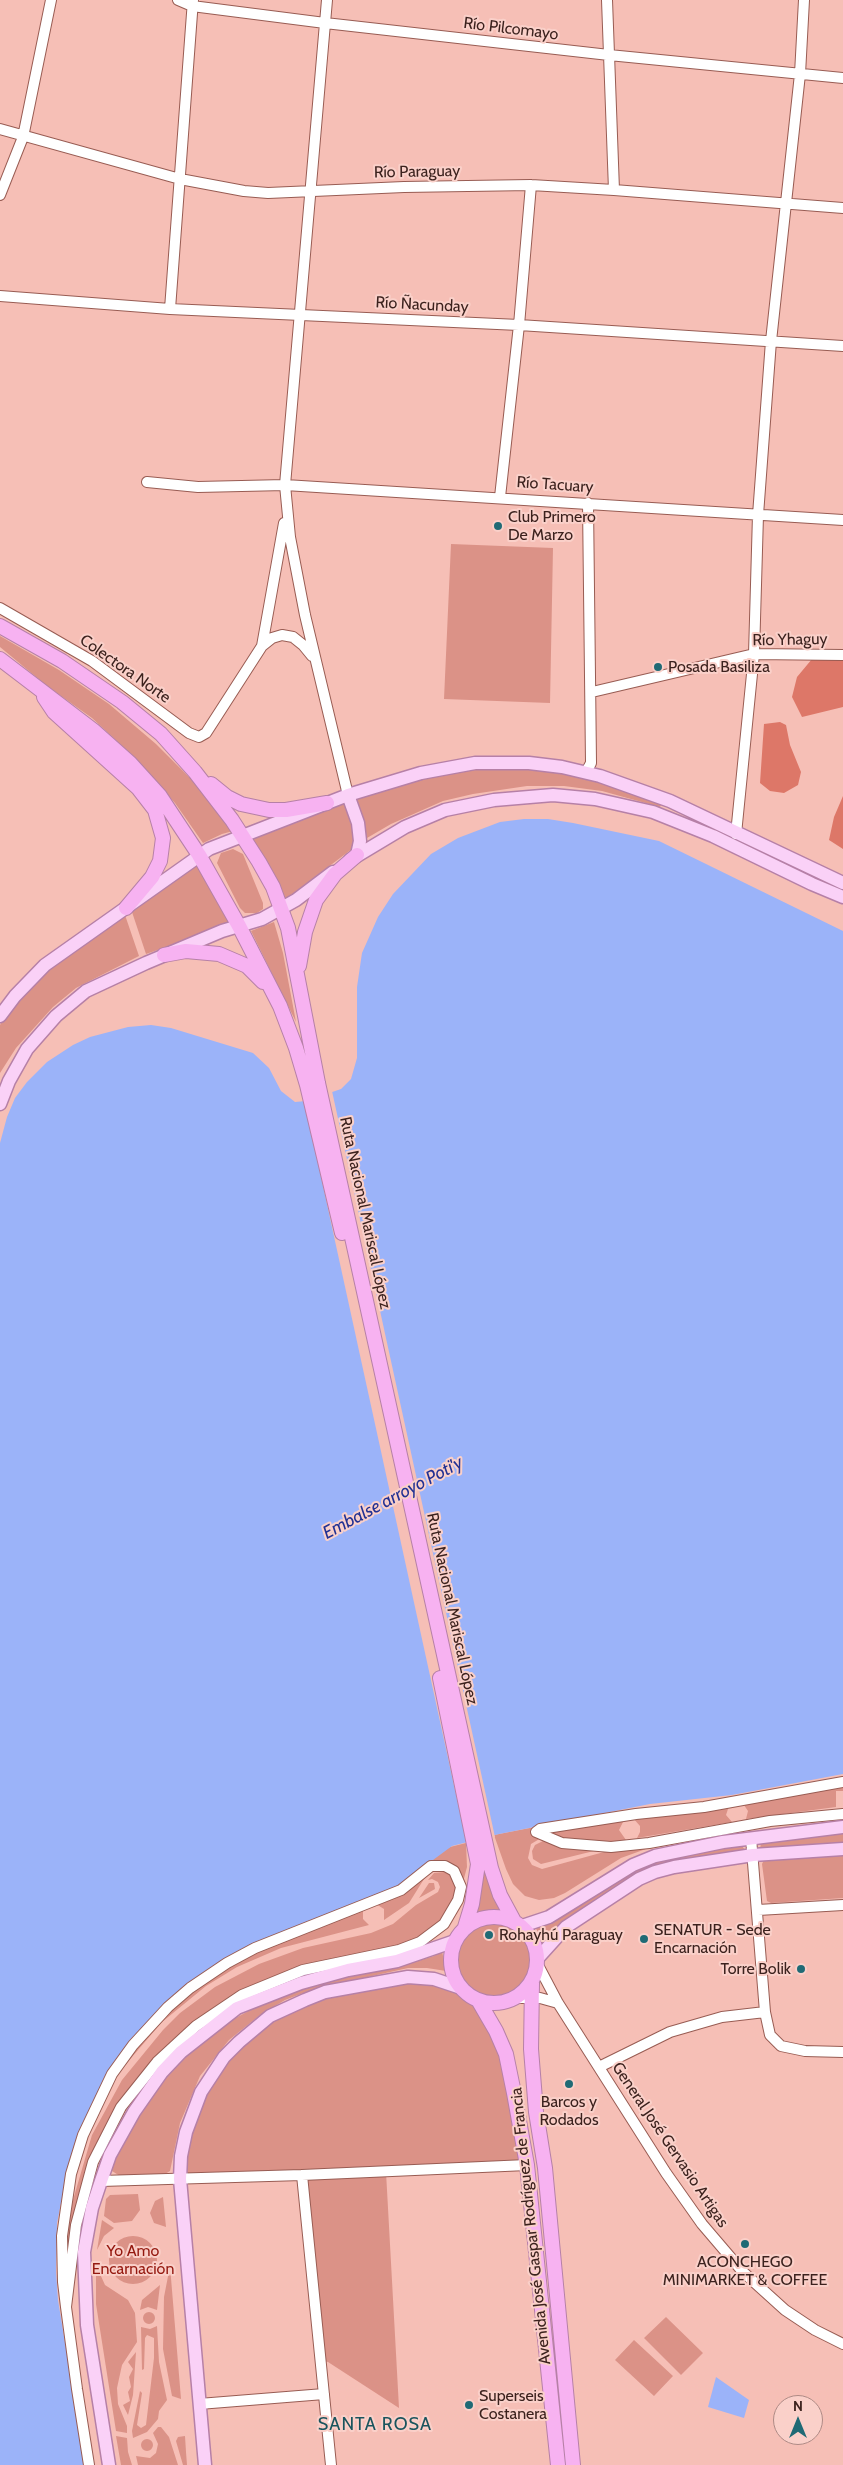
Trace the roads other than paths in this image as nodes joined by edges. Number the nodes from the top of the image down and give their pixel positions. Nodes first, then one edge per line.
1 (51, 0) edge
2 (178, 0) edge
3 (327, 0) edge
4 (607, 0) edge
5 (804, 0) edge
6 (193, 3) edge
7 (325, 23) junction
8 (609, 56) junction
9 (800, 74) junction
10 (843, 78) edge
11 (0, 129) edge
12 (23, 137) junction
13 (180, 179) junction
14 (531, 186) junction
15 (614, 190) junction
16 (311, 191) junction
17 (0, 195) edge
18 (787, 204) junction
19 (843, 208) edge
20 (0, 296) edge
21 (170, 308) junction
22 (298, 313) junction
23 (519, 325) junction
24 (771, 341) junction
25 (843, 346) edge
26 (147, 482) dead end
27 (285, 485) junction
28 (500, 497) junction
29 (588, 502) junction
30 (286, 507) junction
31 (758, 515) junction
32 (843, 520) edge
33 (0, 608) edge
34 (0, 626) edge
35 (262, 646) junction
36 (754, 654) junction
37 (843, 655) edge
38 (315, 658) junction
39 (0, 659) edge
40 (40, 689) junction
41 (592, 692) junction
42 (194, 772) junction
43 (586, 772) junction
44 (348, 795) junction
45 (327, 803) junction
46 (736, 834) junction
47 (242, 836) junction
48 (199, 855) junction
49 (356, 855) junction
50 (843, 883) edge
51 (843, 897) edge
52 (126, 908) junction
53 (281, 908) junction
54 (239, 926) junction
55 (164, 955) junction
56 (298, 980) junction
57 (280, 1006) junction
58 (0, 1016) edge
59 (313, 1084) junction
60 (0, 1104) edge
61 (843, 1782) edge
62 (843, 1814) edge
63 (843, 1827) edge
64 (751, 1838) junction
65 (481, 1847) junction
66 (843, 1849) edge
67 (752, 1855) junction
68 (843, 1905) edge
69 (758, 1910) junction
70 (518, 1923) junction
71 (465, 1927) junction
72 (455, 1941) junction
73 (538, 1961) junction
74 (532, 1983) junction
75 (461, 1988) junction
76 (531, 1997) junction
77 (516, 1998) junction
78 (478, 2000) junction
79 (558, 2003) junction
80 (765, 2012) junction
81 (843, 2052) edge
82 (599, 2066) junction
83 (527, 2165) junction
84 (302, 2176) junction
85 (180, 2179) junction
86 (101, 2181) junction
87 (66, 2307) junction
88 (842, 2343) edge
89 (324, 2394) junction
90 (199, 2404) junction
91 (89, 2465) edge
92 (109, 2465) edge
93 (205, 2465) edge
94 (331, 2465) edge
95 (558, 2465) edge
96 (573, 2465) edge

1 - 12 street
2 - 6 street, Río Pilcomayo
3 - 7 street
4 - 8 street
5 - 9 street
6 - 7 street, Río Pilcomayo
6 - 13 street
7 - 8 street, Río Pilcomayo
7 - 16 street
8 - 9 street, Río Pilcomayo
8 - 15 street
9 - 10 street, Río Pilcomayo
9 - 18 street
11 - 12 street, Río Paraguay
12 - 13 street, Río Paraguay
12 - 17 street
13 - 16 street, Río Paraguay
13 - 21 street
14 - 15 street, Río Paraguay
14 - 16 street, Río Paraguay
14 - 23 street
15 - 18 street, Río Paraguay
16 - 22 street
18 - 19 street, Río Paraguay
18 - 24 street
20 - 21 street, Río Ñacunday
21 - 22 street, Río Ñacunday
22 - 23 street, Río Ñacunday
22 - 27 street
23 - 24 street, Río Ñacunday
23 - 28 street
24 - 25 street, Río Ñacunday
24 - 31 street
26 - 27 street, Río Tacuary
27 - 28 street, Río Tacuary
27 - 30 street
28 - 29 street, Río Tacuary
29 - 31 street, Río Tacuary
29 - 41 street
30 - 35 street
30 - 38 street
31 - 32 street, Río Tacuary
31 - 36 street
33 - 35 street, Colectora Norte
34 - 42 highway, Ruta Nacional Mariscal López
35 - 38 street
36 - 37 street, Río Yhaguy
36 - 41 street, Río Yhaguy
36 - 46 street
38 - 44 street
39 - 40 highway, Ruta Nacional Mariscal López
40 - 48 highway, Ruta Nacional Mariscal López
40 - 52 highway
41 - 43 street
42 - 45 highway
42 - 47 highway, Ruta Nacional Mariscal López
43 - 44 main road
43 - 46 main road
44 - 45 main road
44 - 49 main road
45 - 47 main road
46 - 50 main road
47 - 48 main road
47 - 53 highway, Ruta Nacional Mariscal López
48 - 52 main road
48 - 54 highway, Ruta Nacional Mariscal López
49 - 51 main road
49 - 53 main road
49 - 56 highway
52 - 58 main road
53 - 54 main road
53 - 56 highway, Ruta Nacional Mariscal López
54 - 55 main road
54 - 57 highway, Ruta Nacional Mariscal López
55 - 57 highway
55 - 60 main road
56 - 59 highway, Ruta Nacional Mariscal López
57 - 59 highway, Ruta Nacional Mariscal López
59 - 65 highway, Ruta Nacional Mariscal López
61 - 62 street
63 - 64 main road
64 - 67 street
64 - 70 main road
65 - 70 highway, Ruta Nacional Mariscal López
65 - 71 highway, Ruta Nacional Mariscal López
66 - 67 main road
67 - 69 street
67 - 73 main road
68 - 69 street
69 - 80 street
70 - 71 highway
70 - 73 highway, Ruta Nacional Mariscal López
71 - 72 highway, Ruta Nacional Mariscal López
72 - 75 highway, Ruta Nacional Mariscal López
72 - 86 main road
73 - 74 highway
73 - 79 street, General José Gervasio Artigas
74 - 76 highway, Avenida José Gaspar Rodríguez de Francia
74 - 77 highway
75 - 78 highway
75 - 85 main road
76 - 77 street
76 - 79 street
76 - 96 highway, Avenida José Gaspar Rodríguez de Francia
77 - 78 highway
78 - 83 highway, Avenida José Gaspar Rodríguez de Francia
79 - 82 street, General José Gervasio Artigas
80 - 81 street
80 - 82 street
82 - 88 street, General José Gervasio Artigas
83 - 84 street
83 - 95 highway, Avenida José Gaspar Rodríguez de Francia
84 - 85 street
84 - 89 street
85 - 86 street
85 - 90 main road
86 - 92 main road
87 - 87 street
87 - 91 street
89 - 90 street
89 - 94 street
90 - 93 main road

